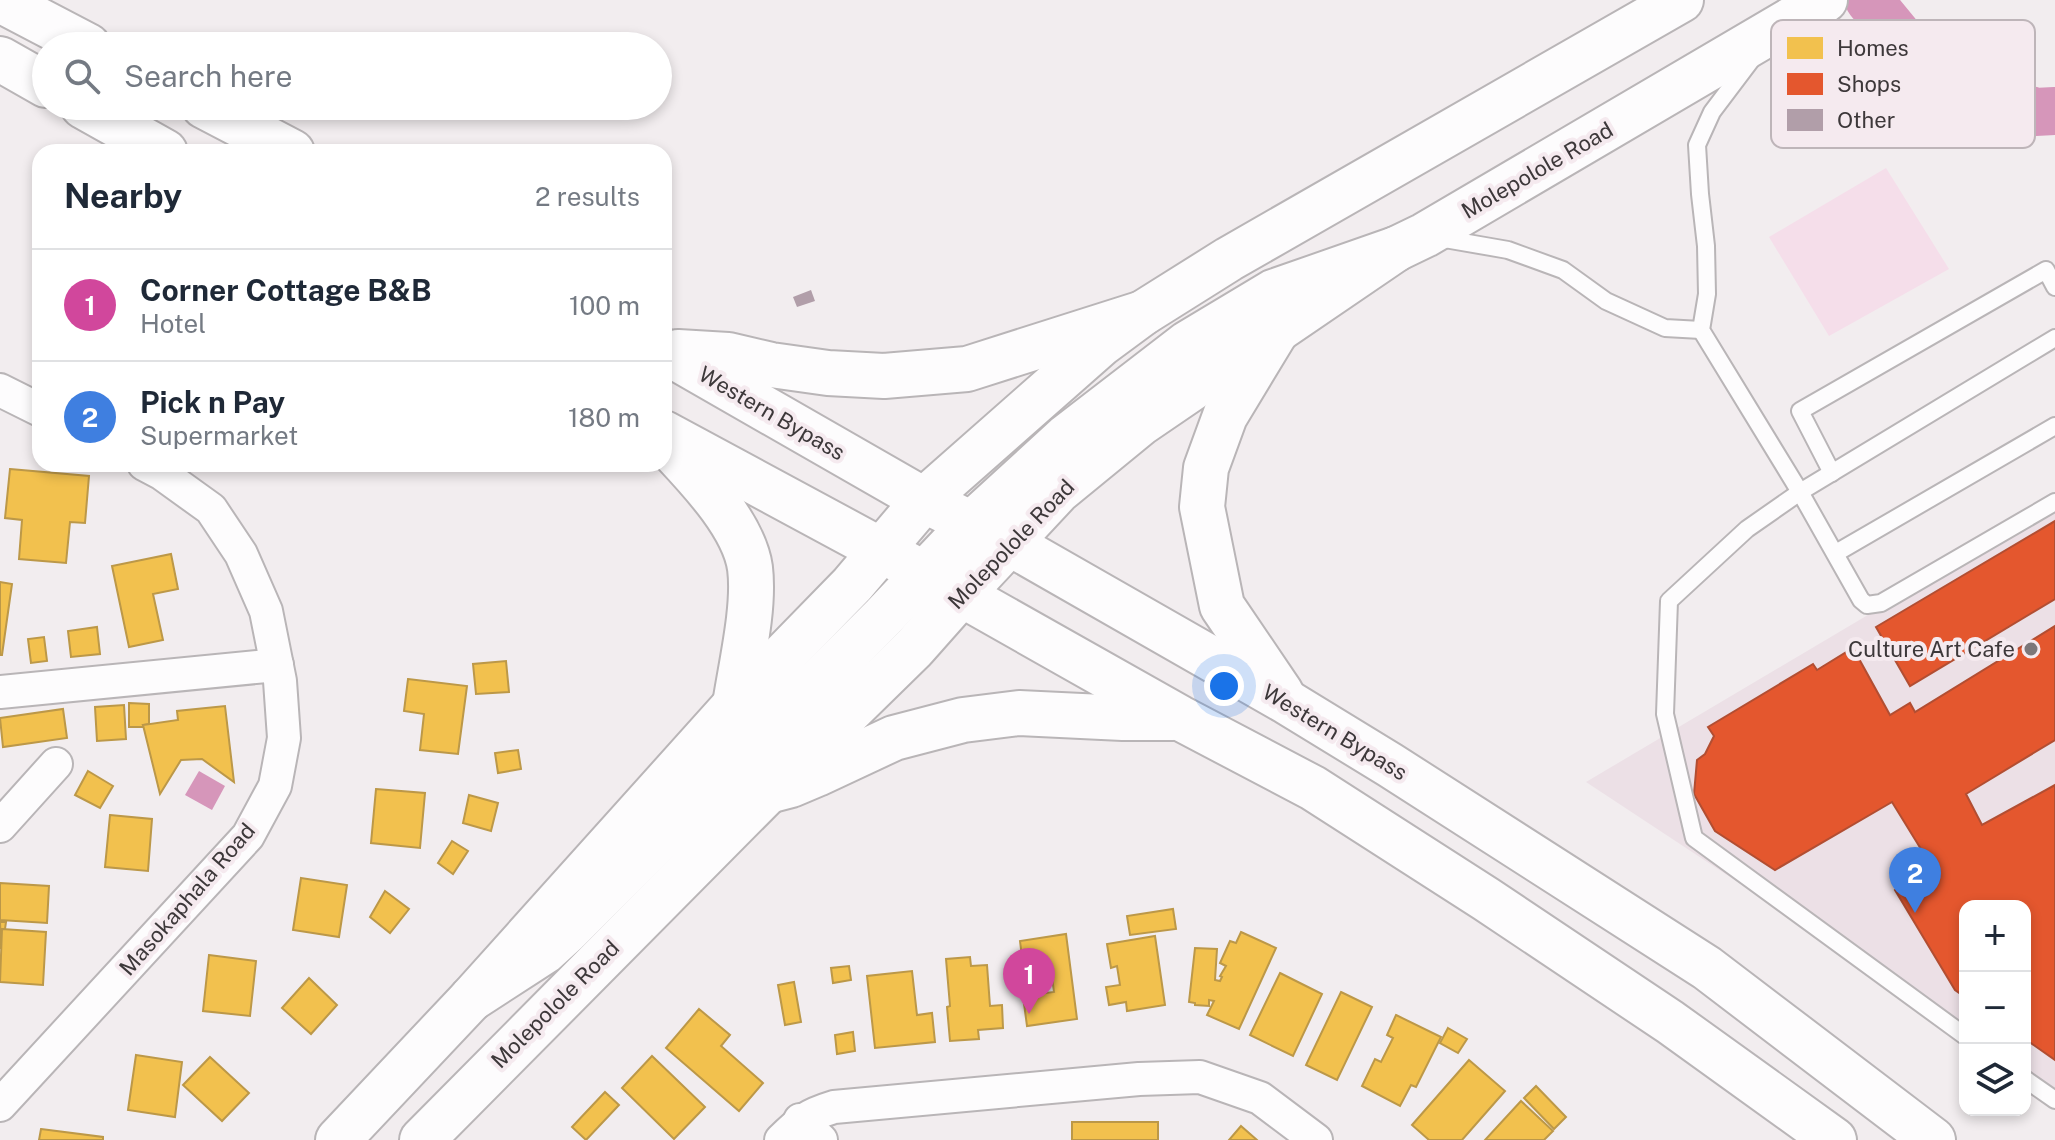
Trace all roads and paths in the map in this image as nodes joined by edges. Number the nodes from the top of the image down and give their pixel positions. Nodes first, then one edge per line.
1 (0, 0) edge
2 (1681, 0) edge
3 (1820, 3) edge
4 (1792, 20) edge
5 (61, 32) edge
6 (1771, 33) edge
7 (1771, 33) edge
8 (0, 59) edge
9 (32, 77) edge
10 (108, 120) edge
11 (231, 120) edge
12 (151, 144) edge
13 (277, 144) edge
14 (1411, 242) junction
15 (2055, 287) edge
16 (1143, 313) junction
17 (1277, 330) junction
18 (1701, 330) junction
19 (2055, 338) edge
20 (672, 352) edge
21 (672, 356) edge
22 (0, 390) edge
23 (32, 406) edge
24 (2055, 426) edge
25 (672, 437) edge
26 (672, 450) edge
27 (159, 472) edge
28 (1832, 473) junction
29 (1800, 492) junction
30 (924, 500) junction
31 (2055, 502) edge
32 (970, 525) junction
33 (1009, 543) junction
34 (882, 550) junction
35 (1836, 553) junction
36 (943, 584) junction
37 (277, 665) junction
38 (0, 692) edge
39 (1287, 702) junction
40 (735, 705) junction
41 (1180, 718) junction
42 (56, 764) dead end
43 (768, 791) junction
44 (0, 826) edge
45 (471, 999) junction
46 (1959, 1032) edge
47 (2031, 1083) edge
48 (6, 1087) edge
49 (2055, 1100) edge
50 (801, 1133) edge
51 (338, 1140) edge
52 (422, 1140) edge
53 (1316, 1140) edge
54 (1834, 1140) edge
55 (1933, 1140) edge

1 - 5 main road
2 - 16 main road
3 - 4 main road, Molepolole Road
6 - 14 main road, Molepolole Road
7 - 18 lane
8 - 9 main road
10 - 12 main road
11 - 13 main road
14 - 17 main road, Molepolole Road
14 - 18 lane
14 - 32 main road
15 - 28 lane
16 - 20 main road
16 - 30 main road
17 - 33 main road, Molepolole Road
17 - 39 main road
18 - 29 lane
19 - 28 lane
21 - 30 main road, Western Bypass
22 - 23 street
24 - 35 lane
25 - 34 main road
26 - 40 main road
27 - 37 street, Masokaphala Road
28 - 29 lane
29 - 35 lane
29 - 46 lane
30 - 32 main road, Western Bypass
30 - 34 main road
31 - 35 lane
32 - 33 main road, Western Bypass
32 - 36 main road
33 - 36 main road, Molepolole Road
33 - 39 main road, Western Bypass
34 - 36 main road
34 - 40 main road
36 - 41 main road
36 - 43 main road, Molepolole Road
36 - 45 main road
37 - 38 street
37 - 48 street, Masokaphala Road
39 - 55 main road, Western Bypass
40 - 45 main road
41 - 43 main road
41 - 54 main road
42 - 44 street
43 - 52 main road, Molepolole Road
45 - 51 main road
47 - 49 lane
50 - 53 street

